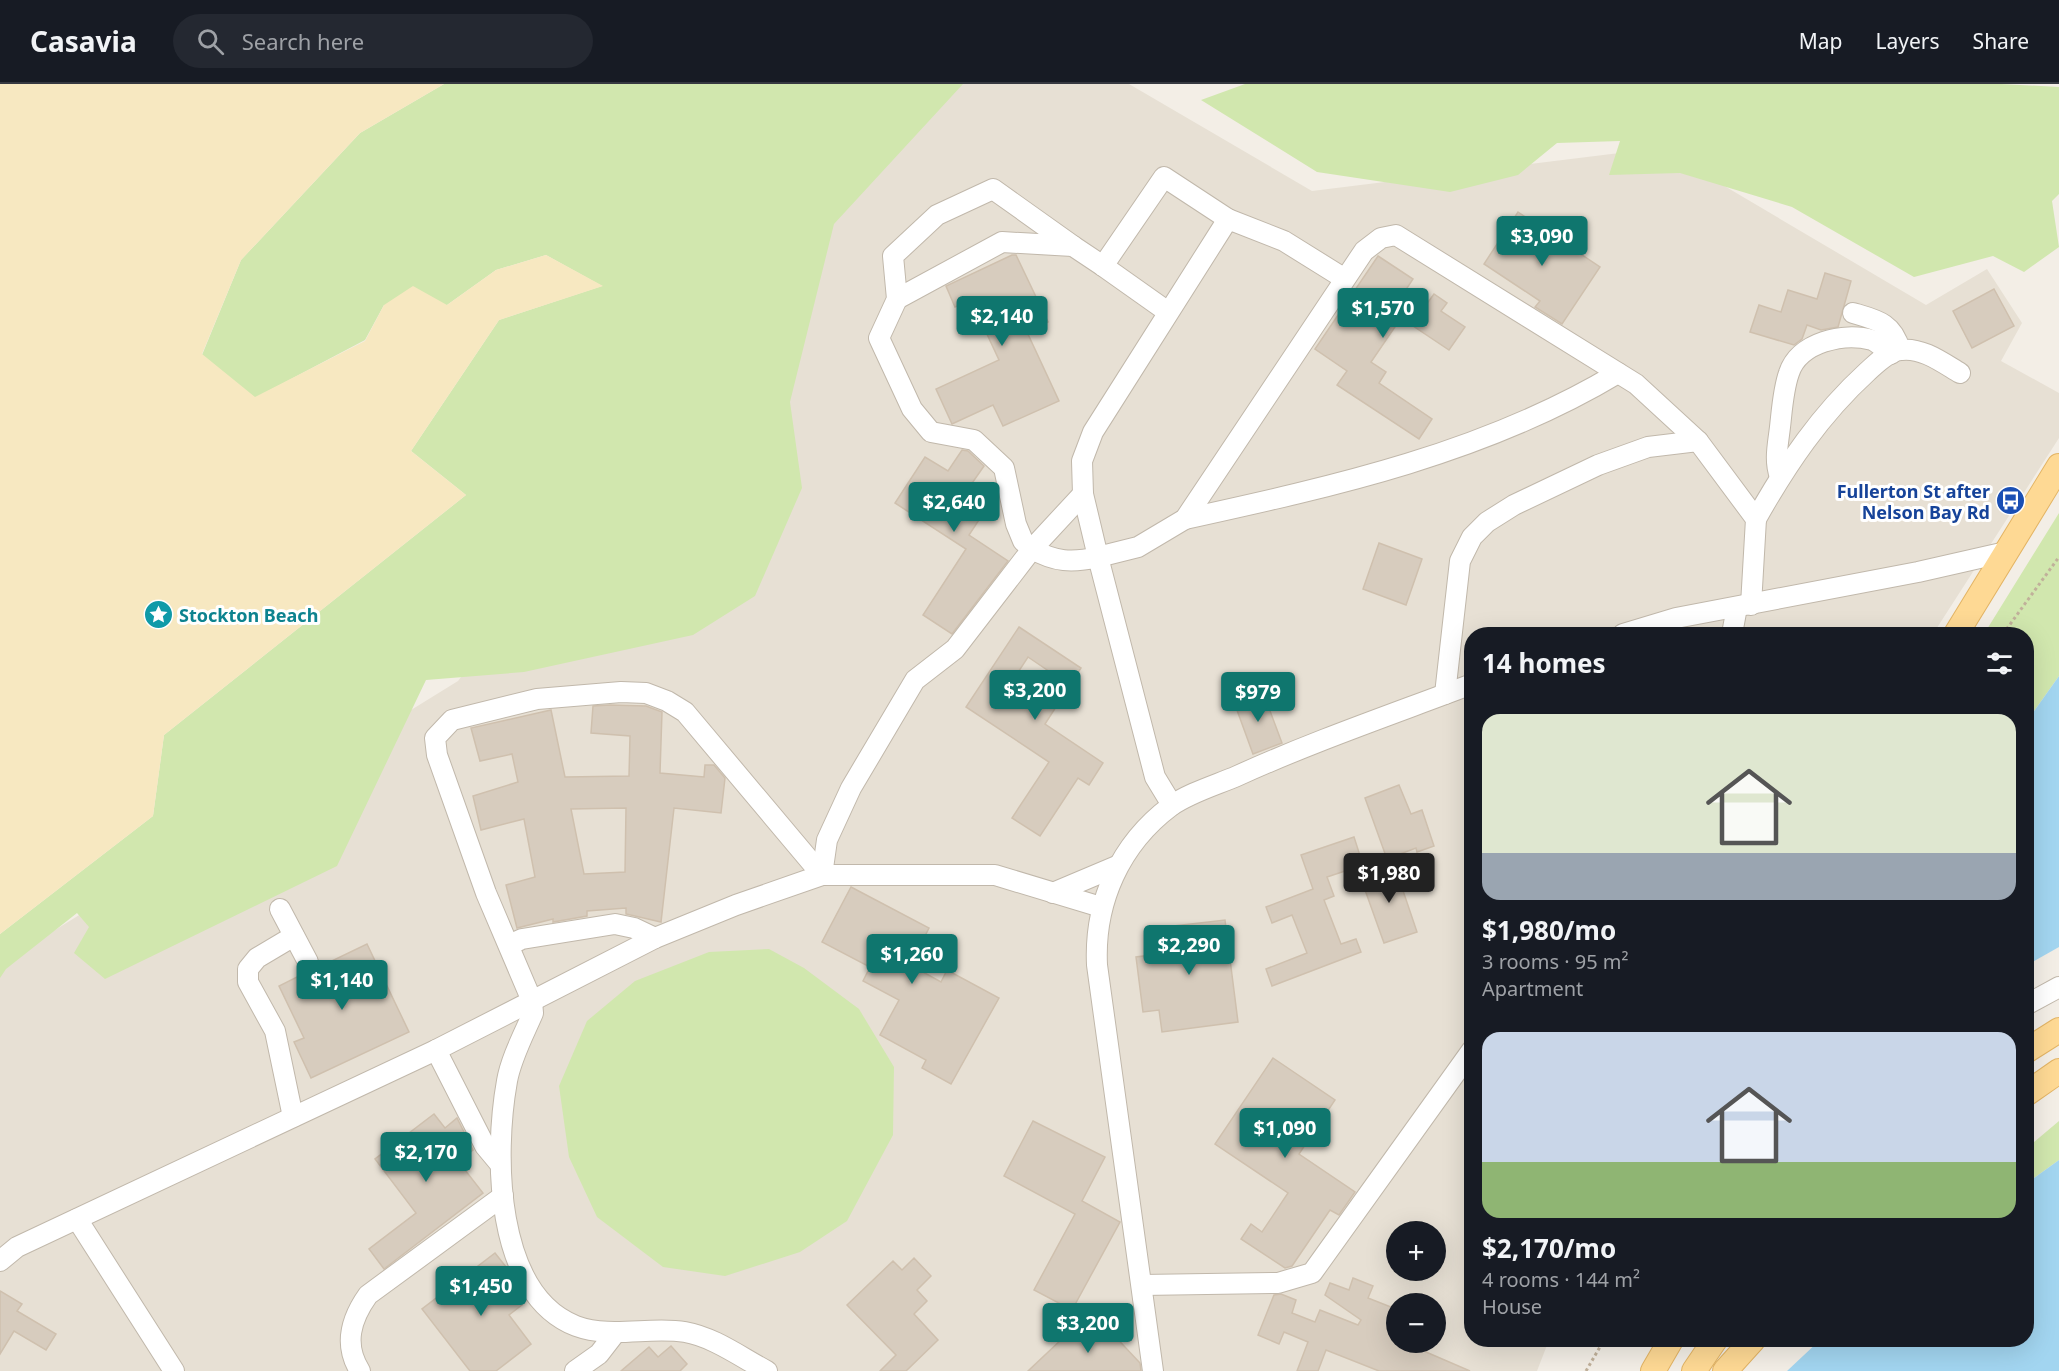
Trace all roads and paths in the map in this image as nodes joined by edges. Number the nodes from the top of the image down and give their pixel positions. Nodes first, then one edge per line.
1 (1228, 219) junction
2 (1073, 246) junction
3 (1103, 266) junction
4 (1345, 279) junction
5 (897, 299) junction
6 (1168, 312) junction
7 (1853, 313) dead end
8 (1895, 352) junction
9 (1618, 373) junction
10 (1960, 373) dead end
11 (1698, 441) junction
12 (2059, 466) edge
13 (1780, 477) junction
14 (1083, 494) junction
15 (1185, 519) junction
16 (1756, 519) junction
17 (1032, 549) junction
18 (2006, 552) junction
19 (1098, 557) junction
20 (2059, 557) edge
21 (1744, 606) junction
22 (1646, 627) edge
23 (1735, 627) edge
24 (1960, 627) edge
25 (2008, 627) edge
26 (1464, 687) edge
27 (1445, 694) junction
28 (1172, 805) junction
29 (1118, 866) junction
30 (822, 875) junction
31 (1053, 893) junction
32 (1101, 907) junction
33 (280, 909) dead end
34 (294, 936) junction
35 (655, 938) junction
36 (509, 945) junction
37 (309, 962) dead end
38 (2059, 987) edge
39 (532, 1001) junction
40 (2034, 1001) edge
41 (2059, 1030) edge
42 (2034, 1046) edge
43 (436, 1050) junction
44 (1464, 1061) edge
45 (2059, 1071) edge
46 (2034, 1088) edge
47 (293, 1117) junction
48 (500, 1164) junction
49 (503, 1196) junction
50 (77, 1219) junction
51 (0, 1261) edge
52 (1142, 1285) junction
53 (616, 1332) junction
54 (1600, 1347) edge
55 (1667, 1347) edge
56 (1710, 1347) edge
57 (1747, 1347) edge
58 (174, 1371) edge
59 (360, 1371) edge
60 (575, 1371) edge
61 (767, 1371) edge
62 (1153, 1371) edge
63 (1586, 1371) edge
64 (1653, 1371) edge
65 (1694, 1371) edge
66 (1725, 1371) edge

1 - 3 lane
1 - 4 lane
1 - 6 lane
2 - 3 lane
2 - 5 lane
2 - 5 lane
3 - 6 lane
4 - 9 lane
4 - 15 lane
5 - 17 lane
6 - 14 lane
7 - 8 lane
8 - 10 lane
8 - 13 lane
8 - 13 lane
9 - 11 lane
9 - 15 lane
11 - 16 lane
11 - 27 lane
12 - 18 main road
13 - 16 lane
14 - 17 lane
14 - 19 lane
15 - 19 lane
16 - 21 lane
17 - 19 lane
17 - 30 lane
18 - 21 lane
18 - 24 main road
19 - 28 lane
20 - 25 path
21 - 22 lane
21 - 23 lane
26 - 27 lane
27 - 28 lane
28 - 29 lane
29 - 31 lane
29 - 32 lane
30 - 31 lane
30 - 35 lane
30 - 36 lane
31 - 32 lane
32 - 52 lane
33 - 34 lane
34 - 37 lane
34 - 47 lane
35 - 36 lane
35 - 39 lane
36 - 39 lane
38 - 40 lane
39 - 43 lane
39 - 48 lane
41 - 42 main road
43 - 47 lane
43 - 48 lane
44 - 52 lane
45 - 46 main road
47 - 50 lane
48 - 49 lane
49 - 53 lane
49 - 59 lane
50 - 51 lane
50 - 58 lane
52 - 62 lane
53 - 60 lane
53 - 61 lane
54 - 63 path
55 - 64 main road
56 - 65 main road
57 - 66 main road

